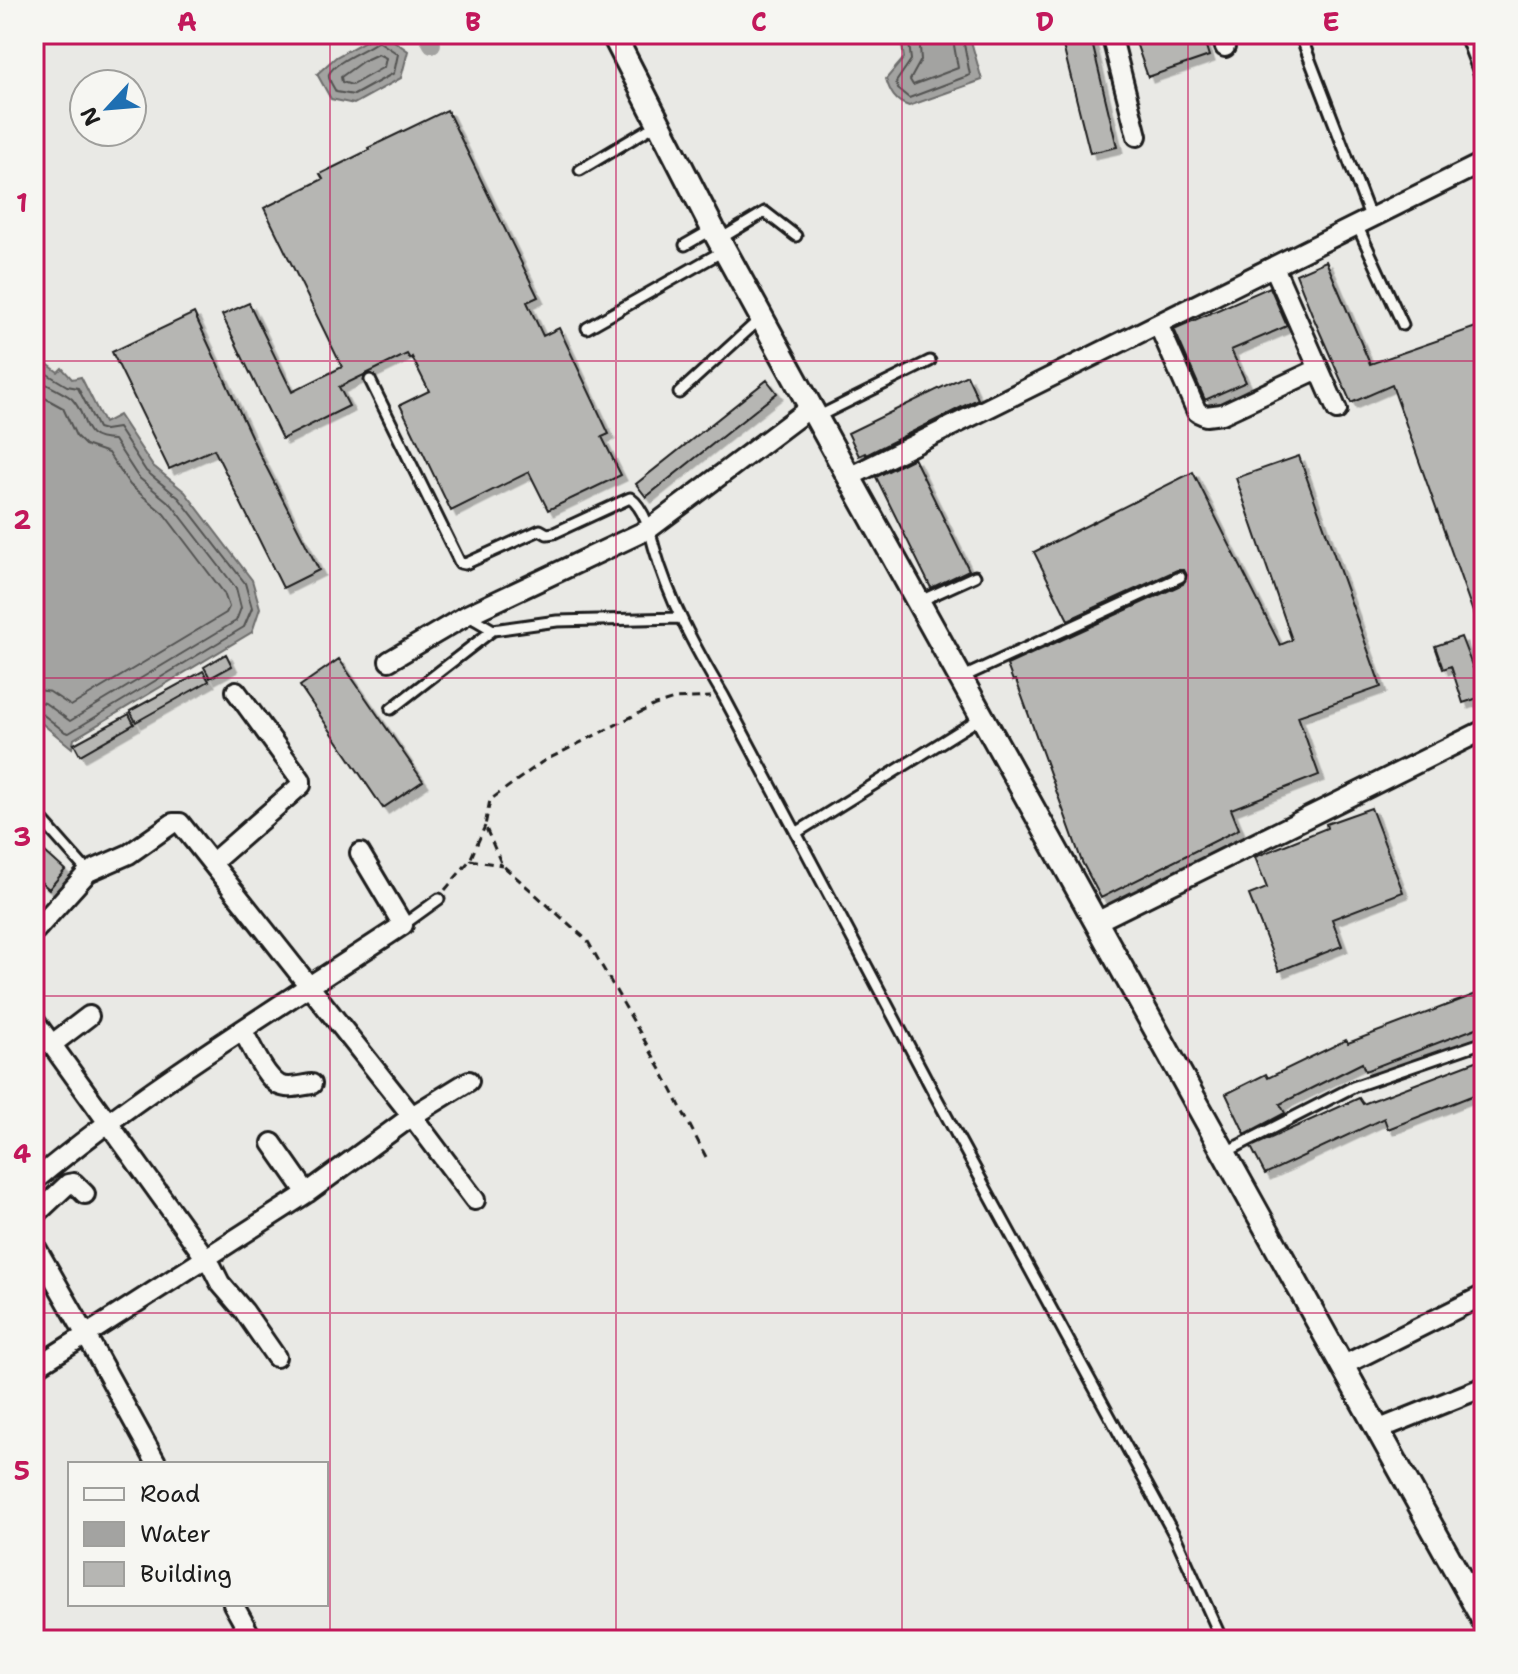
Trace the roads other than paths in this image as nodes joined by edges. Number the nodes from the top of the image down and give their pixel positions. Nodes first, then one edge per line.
1 (613, 34) edge
2 (1111, 34) edge
3 (1300, 34) edge
4 (1469, 34) edge
5 (1484, 73) edge
6 (659, 123) junction
7 (1137, 136) dead end
8 (1484, 162) edge
9 (580, 170) dead end
10 (1364, 222) junction
11 (796, 236) dead end
12 (720, 239) junction
13 (685, 245) dead end
14 (1274, 267) junction
15 (763, 317) junction
16 (1158, 324) junction
17 (1403, 325) dead end
18 (587, 328) dead end
19 (930, 361) dead end
20 (1318, 369) junction
21 (370, 380) dead end
22 (679, 393) dead end
23 (1337, 410) dead end
24 (814, 412) junction
25 (849, 477) junction
26 (649, 529) junction
27 (975, 576) dead end
28 (1180, 577) dead end
29 (918, 602) junction
30 (467, 615) junction
31 (681, 618) junction
32 (493, 630) junction
33 (389, 661) dead end
34 (961, 678) junction
35 (236, 691) dead end
36 (391, 709) dead end
37 (982, 717) junction
38 (1484, 730) edge
39 (34, 811) edge
40 (796, 833) junction
41 (360, 853) dead end
42 (213, 862) junction
43 (88, 872) junction
44 (442, 895) road end
45 (1096, 922) junction
46 (403, 925) junction
47 (34, 932) edge
48 (310, 986) junction
49 (89, 1016) dead end
50 (34, 1020) edge
51 (242, 1030) junction
52 (1484, 1042) edge
53 (51, 1045) junction
54 (469, 1081) dead end
55 (312, 1084) dead end
56 (412, 1116) junction
57 (109, 1122) junction
58 (272, 1143) dead end
59 (1224, 1153) junction
60 (34, 1181) edge
61 (307, 1193) junction
62 (85, 1194) dead end
63 (475, 1200) dead end
64 (34, 1216) edge
65 (34, 1244) edge
66 (205, 1258) junction
67 (1484, 1295) edge
68 (86, 1335) junction
69 (276, 1357) dead end
70 (1342, 1366) junction
71 (34, 1368) edge
72 (1484, 1387) edge
73 (1377, 1430) junction
74 (156, 1462) edge
75 (234, 1606) edge
76 (1484, 1621) edge
77 (253, 1640) edge
78 (1222, 1640) edge

1 - 6 street
2 - 7 street
3 - 10 lane
4 - 5 street
6 - 9 lane
6 - 12 street
8 - 10 street
10 - 14 street
10 - 17 lane
11 - 12 lane
12 - 13 lane
12 - 15 street
12 - 18 lane
14 - 16 street
14 - 20 street
15 - 22 lane
15 - 24 street
16 - 20 street
16 - 25 street
19 - 24 lane
20 - 23 street
21 - 26 lane
24 - 25 street
24 - 26 street
25 - 29 street
26 - 30 street
26 - 31 lane
27 - 29 lane
28 - 34 lane
29 - 34 street
30 - 32 lane
30 - 33 street
31 - 32 lane
31 - 40 lane
32 - 36 lane
34 - 37 street
35 - 42 street
37 - 40 lane
37 - 45 street
38 - 45 street
39 - 43 lane
40 - 78 lane
41 - 46 street
42 - 43 street
42 - 48 street
43 - 47 street
44 - 46 lane
45 - 59 street
46 - 48 street
48 - 51 street
48 - 56 street
49 - 53 street
50 - 53 street
51 - 55 street
51 - 57 street
52 - 59 lane
53 - 57 street
54 - 56 street
56 - 61 street
56 - 63 street
57 - 60 street
57 - 66 street
58 - 61 street
59 - 70 street
61 - 66 street
62 - 64 street
65 - 68 street
66 - 68 street
66 - 69 street
67 - 70 street
68 - 71 street
68 - 74 street
70 - 73 street
72 - 73 street
73 - 76 street
75 - 77 street

